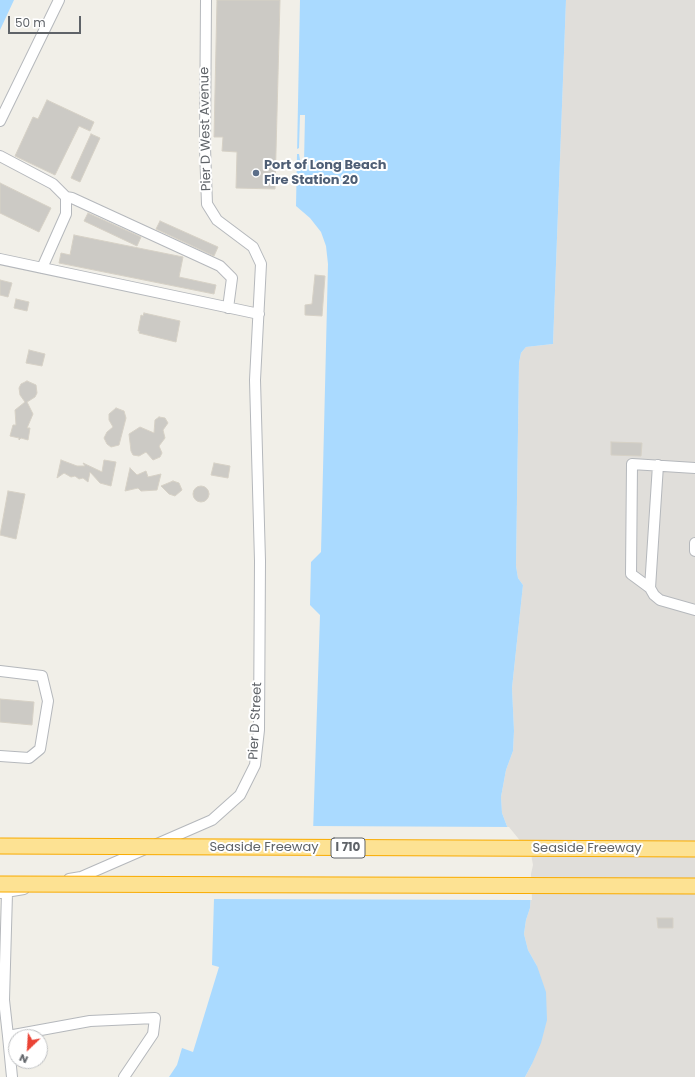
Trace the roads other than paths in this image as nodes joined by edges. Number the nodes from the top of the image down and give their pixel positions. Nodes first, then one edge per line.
1 (59, 0) edge
2 (206, 0) edge
3 (0, 121) edge
4 (0, 156) edge
5 (66, 197) junction
6 (0, 259) edge
7 (42, 268) junction
8 (228, 308) junction
9 (259, 314) junction
10 (255, 380) joint
11 (658, 466) junction
12 (695, 468) edge
13 (695, 543) edge
14 (695, 552) edge
15 (650, 588) junction
16 (695, 610) edge
17 (0, 671) edge
18 (0, 756) edge
19 (0, 846) edge
20 (695, 849) edge
21 (695, 886) edge
22 (2, 890) edge
23 (46, 1029) edge
24 (8, 1036) edge
25 (124, 1077) edge

1 - 3 street
2 - 9 street, Pier D West Avenue
4 - 5 street
5 - 7 street
5 - 8 street
6 - 7 street
7 - 8 street
8 - 9 street
9 - 10 street, Pier D West Avenue
10 - 22 street, Pier D Street
11 - 12 street
11 - 15 street
11 - 15 street
13 - 14 street
15 - 16 street
17 - 18 street
19 - 20 highway, Seaside Freeway / I 710, bridge
21 - 22 highway, bridge
22 - 24 street
23 - 25 street

